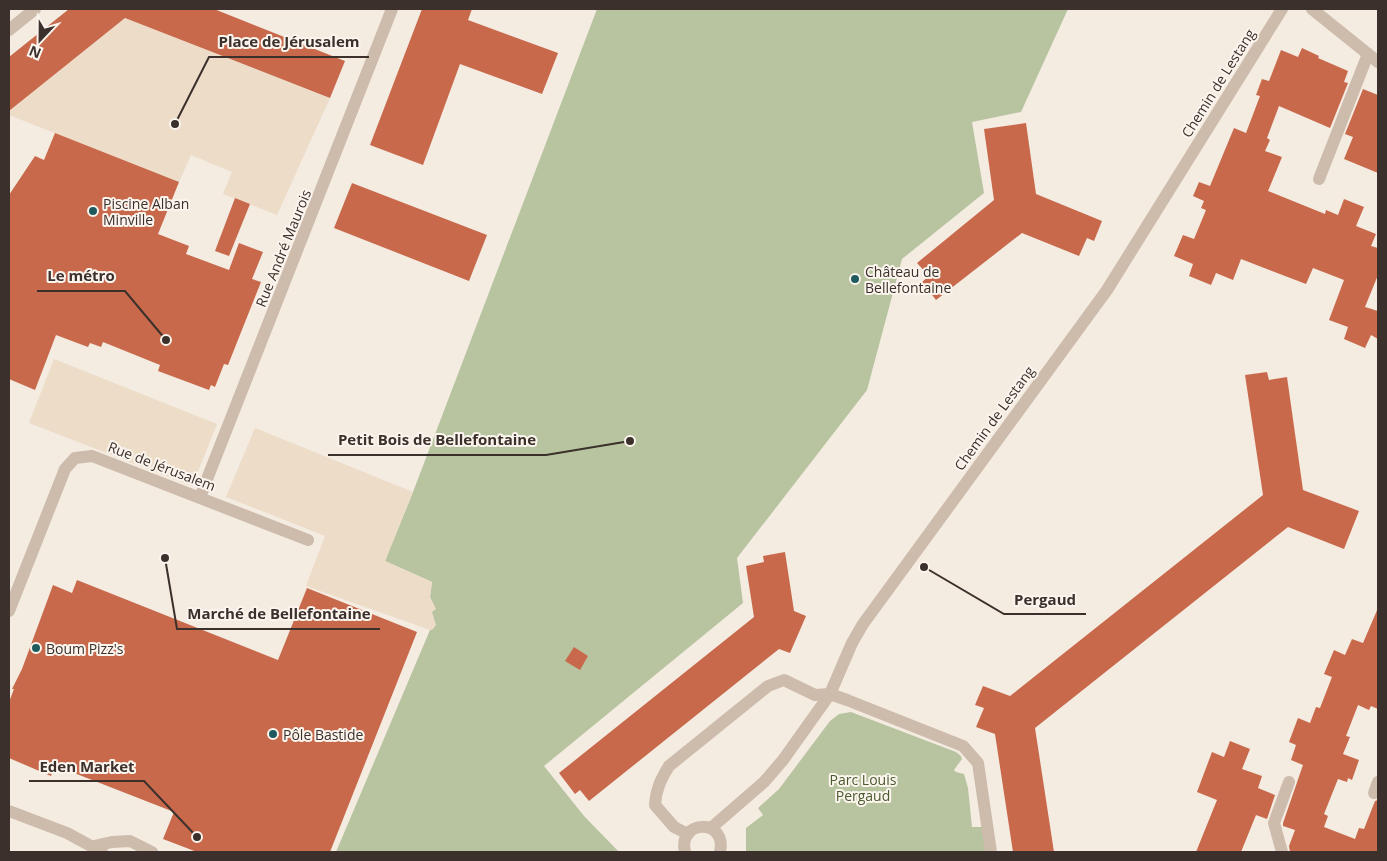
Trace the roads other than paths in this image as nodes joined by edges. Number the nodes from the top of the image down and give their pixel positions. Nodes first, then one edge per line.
1 (35, 9) edge
2 (392, 9) edge
3 (1282, 9) edge
4 (1312, 9) edge
5 (9, 30) edge
6 (1373, 58) edge
7 (1319, 179) dead end
8 (200, 497) junction
9 (308, 540) dead end
10 (9, 611) edge
11 (830, 694) junction
12 (1289, 782) dead end
13 (9, 811) edge
14 (711, 828) junction
15 (688, 834) junction
16 (98, 849) edge
17 (683, 850) edge
18 (152, 852) edge
19 (720, 852) edge
20 (991, 852) edge
21 (1282, 852) edge

1 - 5 street
2 - 8 street, Rue André Maurois
3 - 11 street, Chemin de Lestang
4 - 6 street
6 - 7 street
8 - 9 street, Rue de Jérusalem
8 - 10 street, Rue de Jérusalem
11 - 14 street, Chemin de Lestang
11 - 15 street
11 - 20 street
12 - 21 street
13 - 16 street
14 - 15 street
14 - 19 street
15 - 17 street
16 - 18 street

